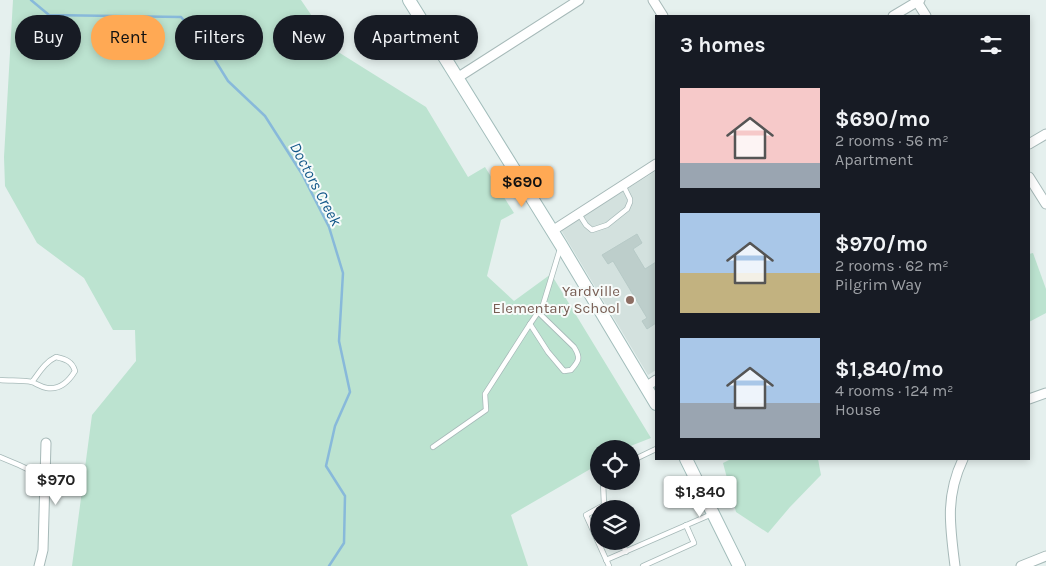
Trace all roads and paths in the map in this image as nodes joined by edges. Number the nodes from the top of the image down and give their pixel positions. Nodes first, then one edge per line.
1 (409, 0) edge
2 (579, 0) edge
3 (652, 0) edge
4 (917, 1) edge
5 (662, 15) edge
6 (895, 15) edge
7 (925, 15) edge
8 (457, 78) junction
9 (1046, 134) edge
10 (1030, 143) edge
11 (655, 165) edge
12 (1030, 179) edge
13 (623, 185) junction
14 (1046, 204) edge
15 (579, 214) junction
16 (552, 231) junction
17 (561, 245) junction
18 (538, 312) junction
19 (530, 324) junction
20 (0, 380) edge
21 (32, 382) junction
22 (651, 383) edge
23 (1046, 392) edge
24 (1030, 399) edge
25 (655, 400) edge
26 (46, 443) dead end
27 (433, 446) dead end
28 (655, 449) edge
29 (0, 457) edge
30 (640, 457) edge
31 (686, 460) edge
32 (963, 460) edge
33 (45, 478) junction
34 (590, 513) edge
35 (713, 514) junction
36 (590, 524) edge
37 (686, 525) junction
38 (602, 550) edge
39 (626, 552) joint
40 (1046, 556) edge
41 (606, 560) junction
42 (39, 566) edge
43 (609, 566) edge
44 (643, 566) edge
45 (739, 566) edge
46 (955, 566) edge
47 (1021, 566) edge

1 - 8 main road
2 - 8 street
3 - 5 street
4 - 6 street
4 - 7 street
8 - 16 main road
9 - 10 street
11 - 13 street
12 - 14 street
13 - 15 street
13 - 15 lane
15 - 16 street
16 - 17 main road
17 - 18 lane
17 - 22 main road
18 - 19 lane
18 - 19 lane
19 - 27 lane
20 - 21 lane
21 - 21 lane
22 - 25 main road
23 - 24 street
26 - 33 street
28 - 30 lane
29 - 33 lane
31 - 35 main road
32 - 46 street
33 - 42 street
34 - 36 lane
35 - 37 lane
35 - 45 main road
37 - 39 lane
37 - 44 lane
38 - 41 lane
39 - 41 lane
40 - 47 street
41 - 43 lane

